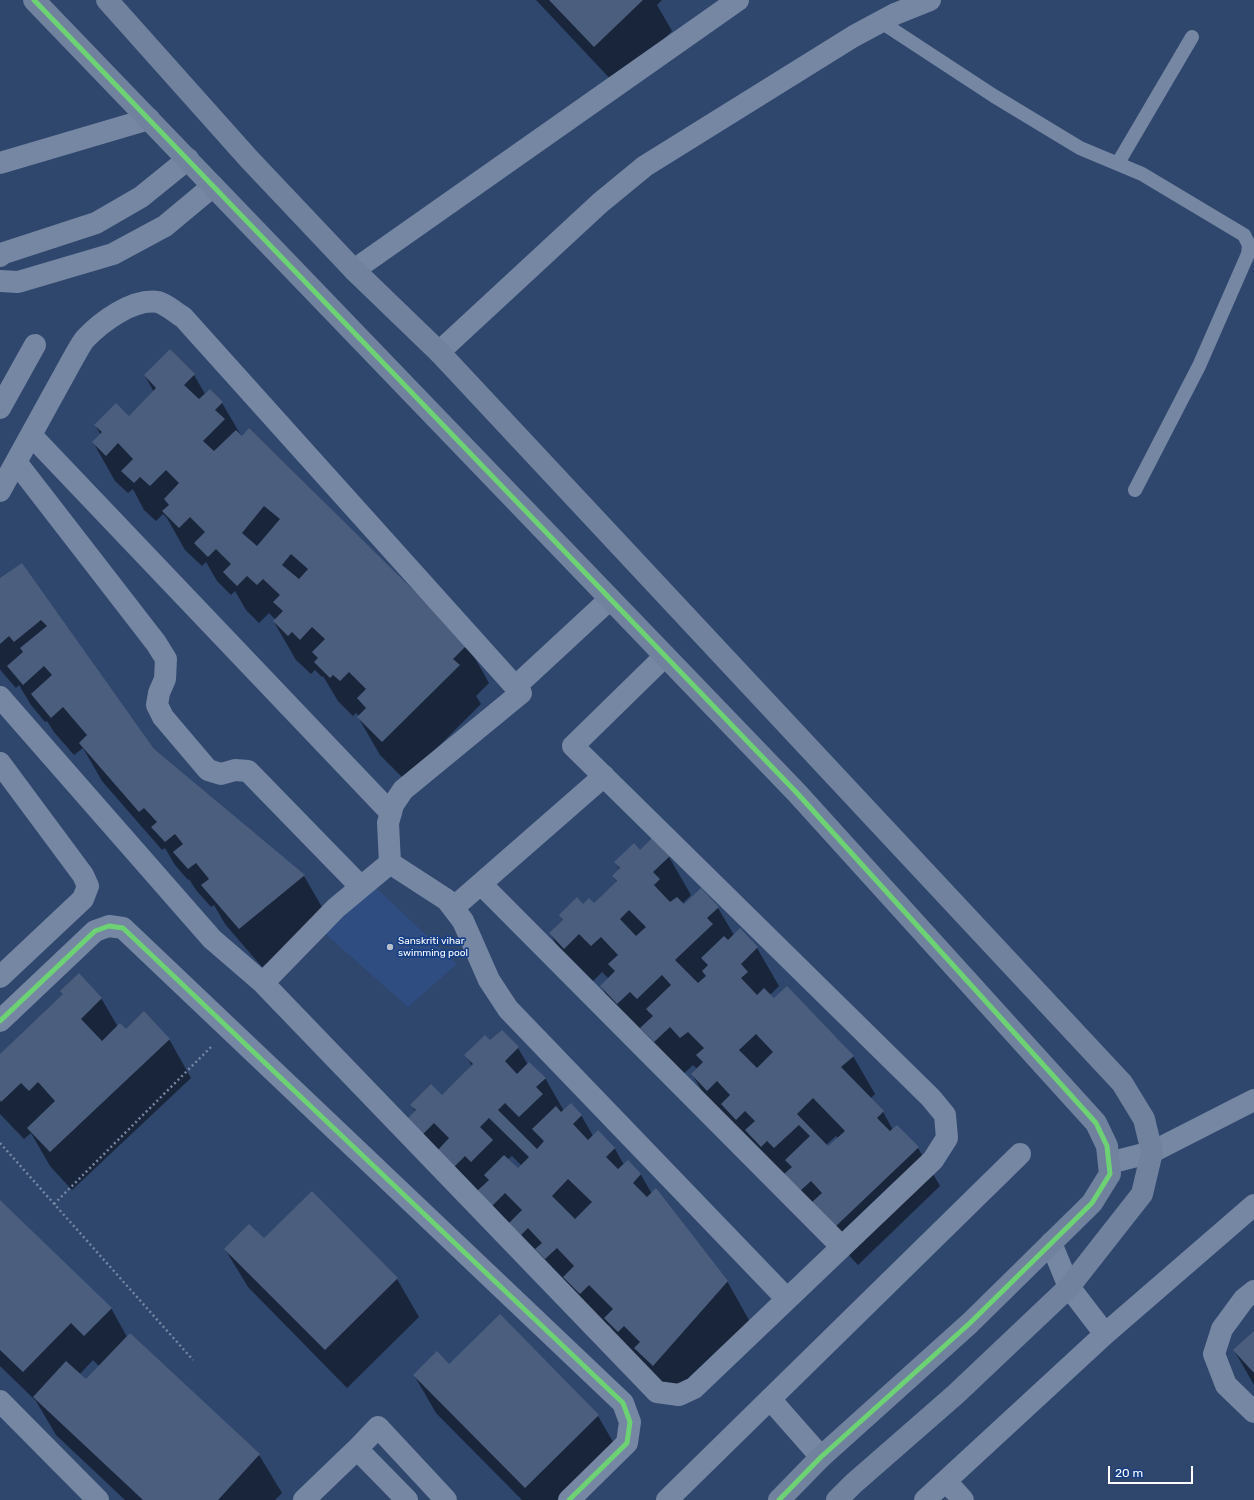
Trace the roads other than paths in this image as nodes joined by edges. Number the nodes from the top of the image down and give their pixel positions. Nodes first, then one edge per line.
1 (34, 0) edge
2 (106, 0) edge
3 (738, 0) edge
4 (930, 0) edge
5 (881, 22) junction
6 (1192, 37) dead end
7 (149, 119) junction
8 (188, 159) junction
9 (0, 163) edge
10 (1118, 163) junction
11 (213, 186) junction
12 (0, 256) edge
13 (354, 270) junction
14 (0, 281) edge
15 (35, 346) dead end
16 (438, 352) junction
17 (0, 408) edge
18 (31, 435) junction
19 (16, 462) junction
20 (1135, 490) dead end
21 (0, 491) edge
22 (610, 599) junction
23 (665, 656) junction
24 (515, 687) junction
25 (0, 697) edge
26 (0, 763) edge
27 (604, 776) junction
28 (391, 813) junction
29 (390, 863) junction
30 (481, 884) junction
31 (361, 888) junction
32 (454, 908) junction
33 (0, 977) edge
34 (263, 983) junction
35 (0, 1021) edge
36 (1254, 1100) edge
37 (1152, 1152) junction
38 (1020, 1154) dead end
39 (1109, 1163) junction
40 (1254, 1205) edge
41 (1051, 1243) junction
42 (842, 1247) junction
43 (1069, 1286) junction
44 (1254, 1291) edge
45 (787, 1300) junction
46 (1106, 1334) junction
47 (770, 1399) junction
48 (0, 1402) edge
49 (1254, 1412) edge
50 (357, 1449) junction
51 (821, 1457) junction
52 (946, 1481) junction
53 (98, 1500) edge
54 (304, 1500) edge
55 (407, 1500) edge
56 (446, 1500) edge
57 (569, 1500) edge
58 (667, 1500) edge
59 (779, 1500) edge
60 (837, 1500) edge
61 (925, 1500) edge
62 (963, 1500) edge

1 - 7 street
2 - 13 street
3 - 13 street
4 - 5 street
5 - 10 lane
5 - 16 street
6 - 10 lane
7 - 8 street
7 - 9 street
8 - 11 street
8 - 12 street
10 - 20 lane
11 - 14 street
11 - 22 street
13 - 16 street
15 - 17 street
16 - 37 street
18 - 19 street
18 - 24 street
18 - 28 street
19 - 21 street
19 - 31 street
22 - 23 street
22 - 24 street
23 - 27 street
23 - 39 street
24 - 28 street
25 - 34 street
26 - 33 street
27 - 30 street
27 - 42 street
28 - 29 street
29 - 31 street
29 - 32 street
30 - 32 street
30 - 42 street
31 - 34 street
32 - 45 street
34 - 45 street
35 - 57 street
36 - 37 street
37 - 39 street
37 - 43 street
38 - 47 street
39 - 41 street
40 - 46 street
41 - 43 street
41 - 51 street
42 - 45 street
43 - 46 street
43 - 60 street
44 - 49 street
46 - 52 street
47 - 51 street
47 - 58 street
48 - 53 street
50 - 54 street
50 - 55 street
50 - 56 street
51 - 59 street
52 - 61 street
52 - 62 street

